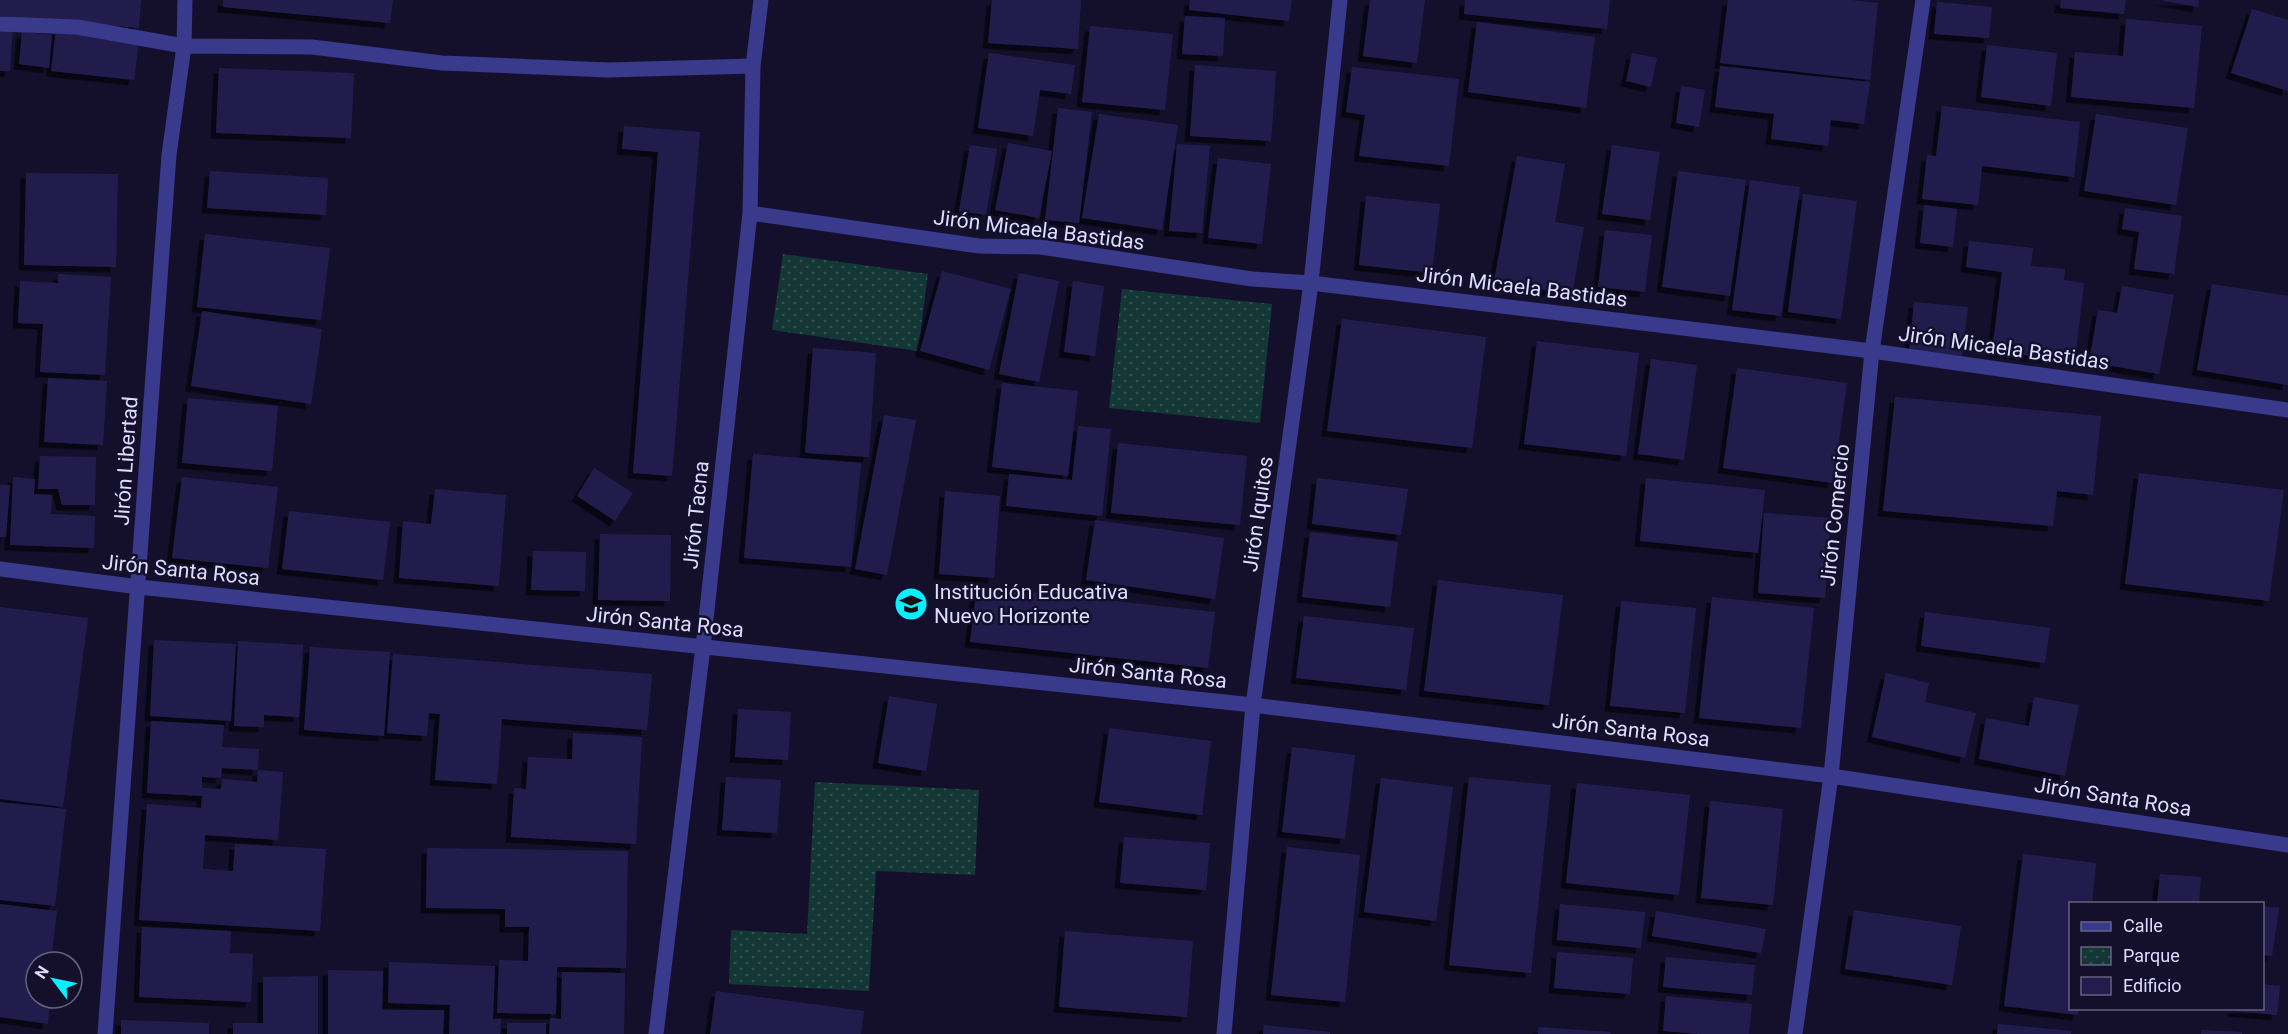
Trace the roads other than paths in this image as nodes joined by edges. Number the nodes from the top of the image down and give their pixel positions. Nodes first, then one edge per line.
1 (185, 0) edge
2 (761, 0) edge
3 (1340, 0) edge
4 (1923, 0) edge
5 (0, 24) edge
6 (183, 46) junction
7 (753, 66) junction
8 (750, 213) junction
9 (1311, 283) junction
10 (1872, 351) junction
11 (2288, 410) edge
12 (0, 569) edge
13 (138, 587) junction
14 (703, 647) junction
15 (1253, 705) junction
16 (1830, 776) junction
17 (2288, 845) edge
18 (105, 1034) edge
19 (656, 1034) edge
20 (1224, 1034) edge
21 (1795, 1034) edge

1 - 6 street, Jirón Libertad
2 - 7 street, Jirón Tacna
3 - 9 street, Jirón Iquitos
4 - 10 street, Jirón Comercio
5 - 6 street
6 - 7 street
6 - 13 street, Jirón Libertad
7 - 8 street, Jirón Tacna
8 - 9 street, Jirón Micaela Bastidas
8 - 14 street, Jirón Tacna
9 - 10 street, Jirón Micaela Bastidas
9 - 15 street, Jirón Iquitos
10 - 11 street, Jirón Micaela Bastidas
10 - 16 street, Jirón Comercio
12 - 13 street, Jirón Santa Rosa
13 - 14 street, Jirón Santa Rosa
13 - 18 street, Jirón Libertad
14 - 15 street, Jirón Santa Rosa
14 - 19 street, Jirón Tacna
15 - 16 street, Jirón Santa Rosa
15 - 20 street, Jirón Iquitos
16 - 17 street, Jirón Santa Rosa
16 - 21 street, Jirón Comercio

